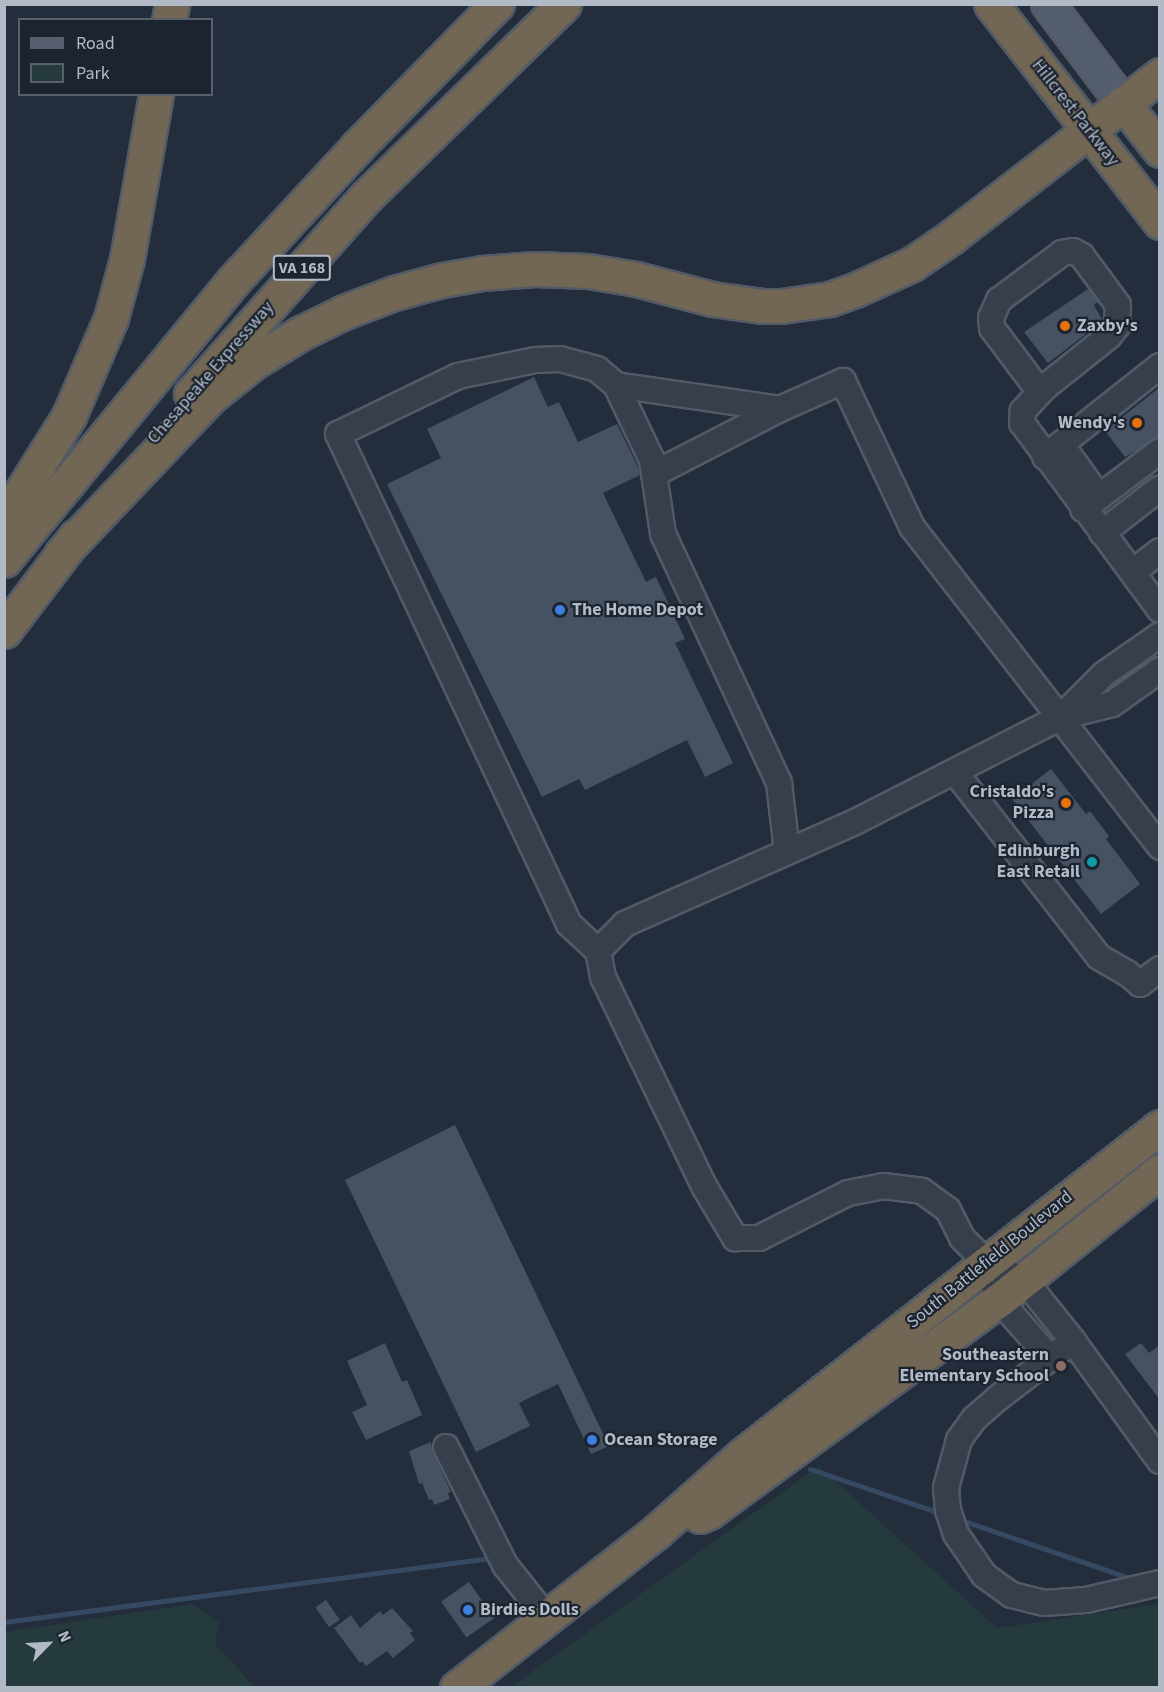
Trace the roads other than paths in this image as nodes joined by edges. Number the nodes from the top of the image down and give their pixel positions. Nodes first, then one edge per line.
1 (497, 4) edge
2 (564, 4) edge
3 (991, 4) edge
4 (1048, 4) edge
5 (1160, 75) edge
6 (156, 96) edge
7 (1123, 103) junction
8 (1088, 129) junction
9 (1160, 150) edge
10 (1160, 222) edge
11 (1160, 366) edge
12 (616, 385) junction
13 (1045, 387) junction
14 (780, 409) junction
15 (1160, 450) edge
16 (1053, 451) junction
17 (654, 474) junction
18 (1160, 489) edge
19 (1091, 503) junction
20 (4, 520) edge
21 (1102, 533) junction
22 (1160, 551) edge
23 (62, 553) junction
24 (4, 560) edge
25 (1133, 572) junction
26 (1160, 610) edge
27 (4, 631) edge
28 (1160, 635) edge
29 (1160, 669) edge
30 (1061, 717) junction
31 (955, 772) junction
32 (1160, 847) edge
33 (787, 851) junction
34 (598, 951) junction
35 (1160, 969) edge
36 (1160, 1127) edge
37 (1160, 1172) edge
38 (987, 1262) junction
39 (1025, 1281) junction
40 (999, 1300) junction
41 (1073, 1341) junction
42 (1049, 1357) junction
43 (446, 1447) dead end
44 (1160, 1461) edge
45 (656, 1532) junction
46 (1160, 1583) edge
47 (547, 1618) junction
48 (457, 1688) edge

1 - 24 highway, VA 168
2 - 23 highway, Chesapeake Expressway / VA 168
3 - 8 highway, Hillcrest Parkway
4 - 7 main road
5 - 7 highway
6 - 20 highway
7 - 8 highway
7 - 9 highway
8 - 10 highway, Hillcrest Parkway
8 - 23 highway
11 - 16 lane
12 - 14 lane
12 - 17 lane
12 - 34 lane
13 - 13 lane
13 - 16 lane
14 - 17 lane
14 - 30 lane
15 - 19 lane
16 - 19 lane
17 - 33 lane
18 - 21 lane
19 - 21 lane
21 - 25 lane
22 - 25 lane
23 - 27 highway, Chesapeake Expressway / VA 168
25 - 26 lane
28 - 30 lane
29 - 30 lane
30 - 31 lane
30 - 32 lane
31 - 33 lane
31 - 35 lane
33 - 34 lane
34 - 38 lane
36 - 38 highway, South Battlefield Boulevard
37 - 39 highway, South Battlefield Boulevard
38 - 39 lane
38 - 40 lane
38 - 45 highway, South Battlefield Boulevard
39 - 40 highway, South Battlefield Boulevard
39 - 41 lane
40 - 42 lane
40 - 45 highway, South Battlefield Boulevard
41 - 42 lane
41 - 44 lane
42 - 46 lane
43 - 47 lane
45 - 47 highway, South Battlefield Boulevard
47 - 48 highway, South Battlefield Boulevard

